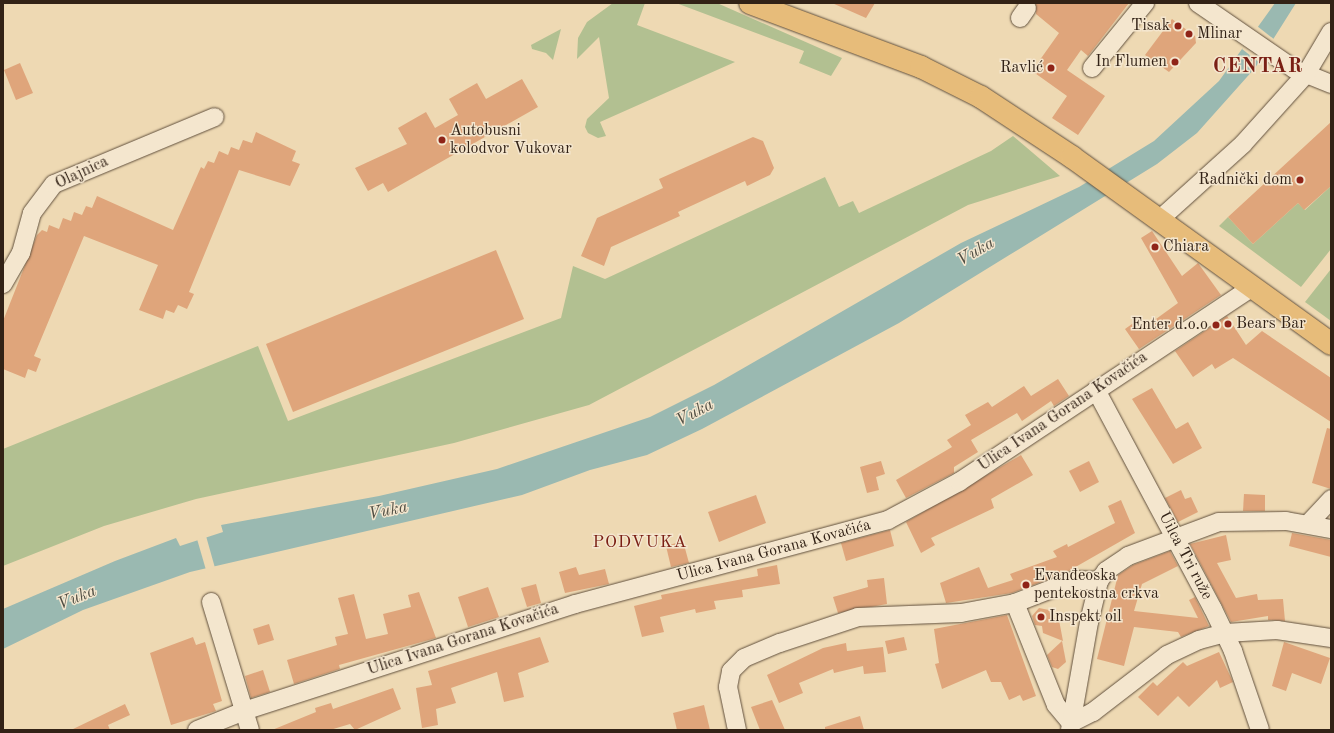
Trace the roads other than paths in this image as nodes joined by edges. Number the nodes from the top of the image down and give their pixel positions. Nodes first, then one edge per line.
1 (750, 3) edge
2 (1145, 3) edge
3 (1198, 3) edge
4 (1331, 32) edge
5 (1092, 68) dead end
6 (1300, 72) junction
7 (1331, 84) edge
8 (214, 117) dead end
9 (1159, 220) junction
10 (3, 284) edge
11 (1252, 287) junction
12 (1331, 344) edge
13 (1096, 390) junction
14 (1331, 499) edge
15 (1309, 523) junction
16 (1331, 529) edge
17 (1175, 536) junction
18 (1099, 581) junction
19 (211, 602) dead end
20 (1015, 603) junction
21 (1225, 633) junction
22 (1331, 638) edge
23 (247, 710) junction
24 (1071, 727) edge
25 (197, 730) edge
26 (250, 730) edge
27 (736, 730) edge
28 (1260, 730) edge

1 - 9 main road
2 - 5 street
3 - 6 street
4 - 6 street
6 - 7 street
6 - 9 street
8 - 10 street, Olajnica
9 - 11 main road
11 - 12 main road
11 - 13 street, Ulica Ivana Gorana Kovačića
13 - 17 street, Uilca Tri ruže
13 - 23 street, Ulica Ivana Gorana Kovačića
14 - 15 street
15 - 16 street
15 - 17 street
17 - 18 street
17 - 21 street, Uilca Tri ruže
18 - 20 street
18 - 24 street
19 - 23 street
20 - 24 street
20 - 27 street
21 - 22 street
21 - 24 street
21 - 28 street, Uilca Tri ruže
23 - 25 street, Ulica Ivana Gorana Kovačića
23 - 26 street

